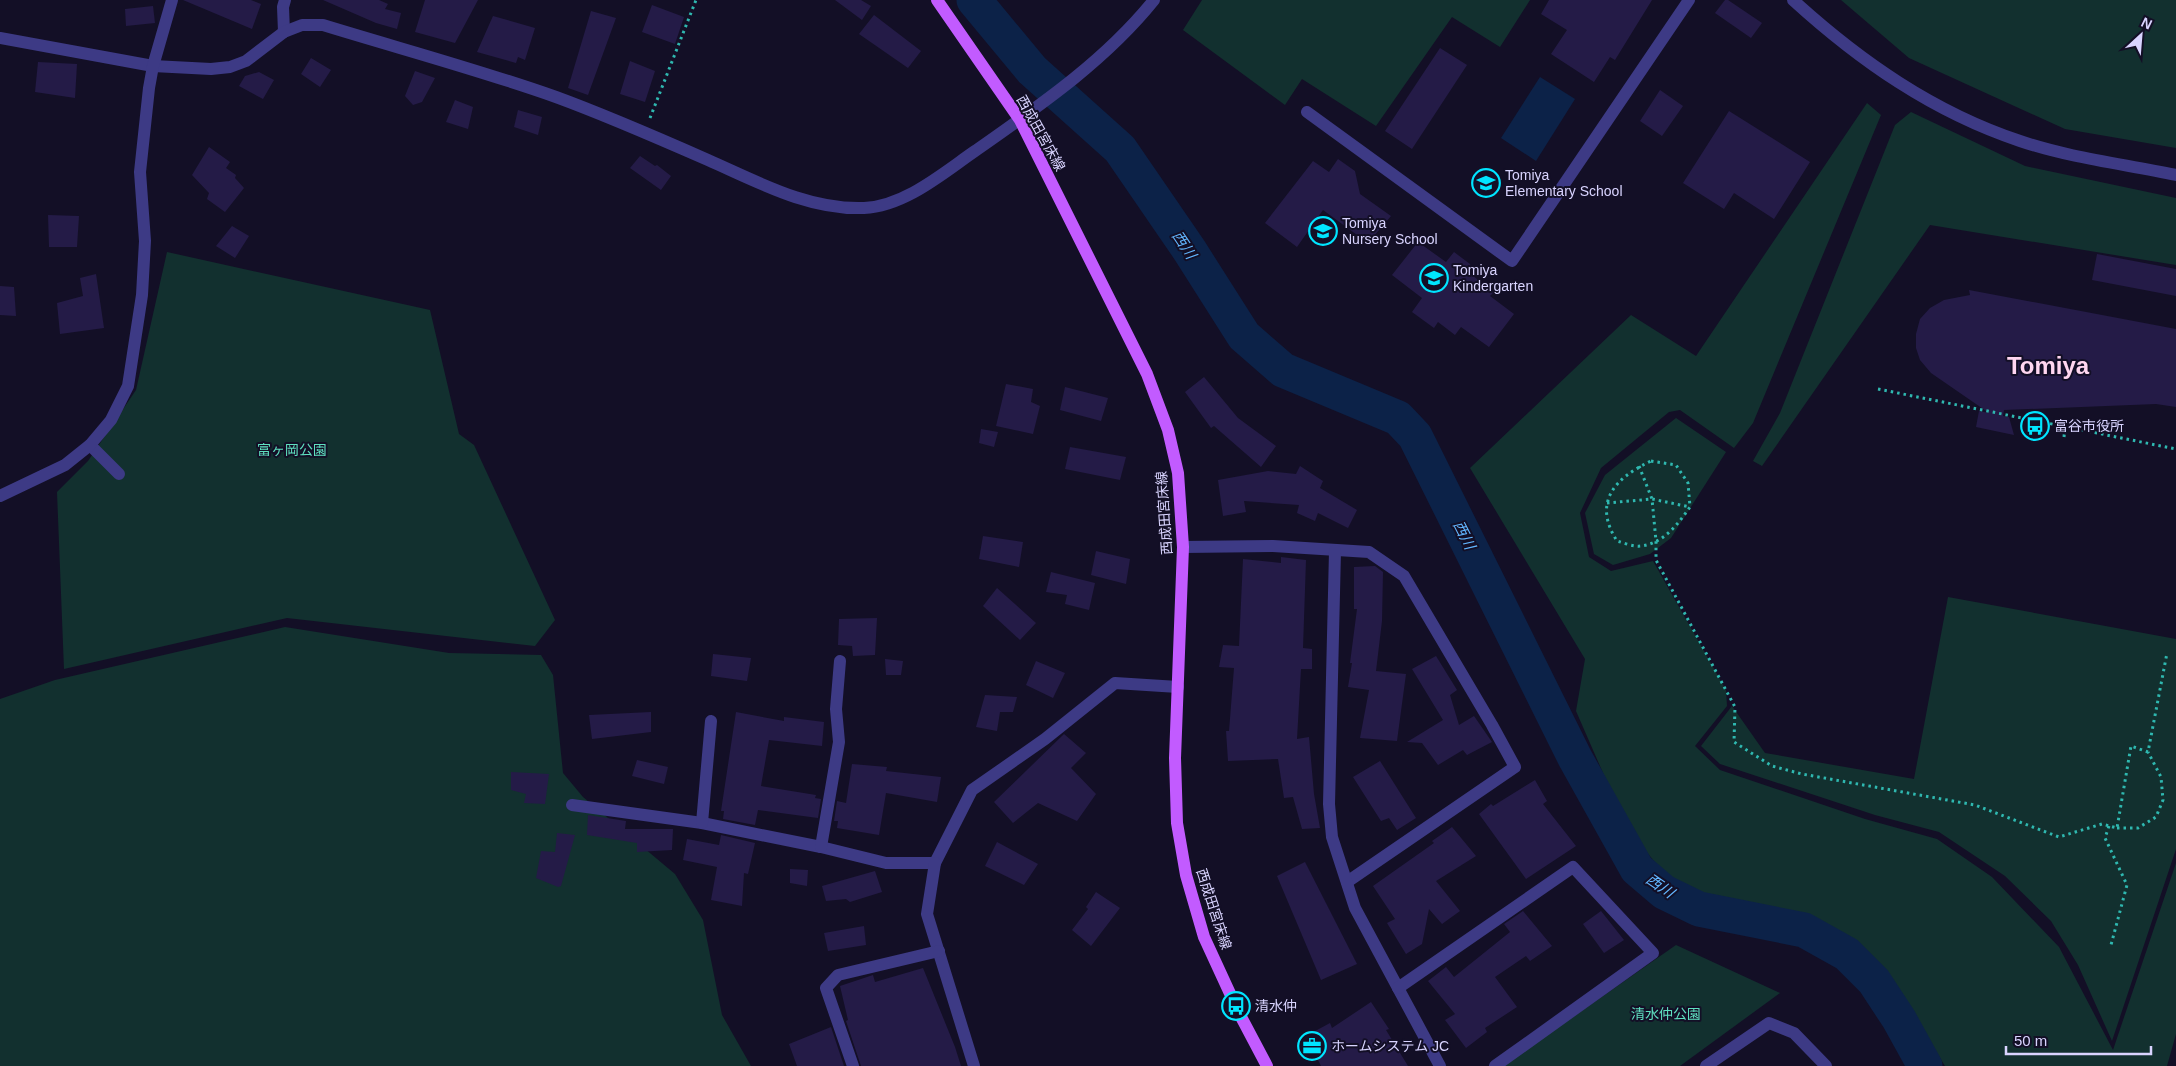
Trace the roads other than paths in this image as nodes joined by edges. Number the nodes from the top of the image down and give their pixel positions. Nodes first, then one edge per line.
1 (172, 0) edge
2 (285, 0) edge
3 (937, 0) edge
4 (1154, 0) edge
5 (1689, 0) edge
6 (1793, 0) edge
7 (284, 32) junction
8 (0, 38) edge
9 (153, 66) junction
10 (1308, 112) dead end
11 (1020, 120) junction
12 (2176, 175) edge
13 (90, 445) junction
14 (119, 474) dead end
15 (0, 496) edge
16 (1183, 547) junction
17 (1335, 551) junction
18 (840, 661) dead end
19 (1178, 688) junction
20 (711, 721) dead end
21 (572, 805) dead end
22 (702, 823) junction
23 (821, 847) junction
24 (935, 862) junction
25 (1347, 882) junction
26 (938, 951) junction
27 (1398, 988) junction
28 (853, 1066) edge
29 (974, 1066) edge
30 (1267, 1066) edge
31 (1440, 1066) edge
32 (1495, 1066) edge
33 (1706, 1066) edge
34 (1826, 1066) edge

1 - 9 street
2 - 7 street
3 - 11 main road, 西成田宮床線
4 - 11 street
5 - 10 street
6 - 12 street
7 - 9 street
7 - 11 street
8 - 9 street
9 - 13 street
11 - 16 main road, 西成田宮床線
13 - 14 street
13 - 15 street
16 - 17 street
16 - 19 main road, 西成田宮床線
17 - 25 street
17 - 25 street
18 - 23 street
19 - 24 street
19 - 30 main road, 西成田宮床線
20 - 22 street
21 - 22 street
22 - 23 street
23 - 24 street
24 - 26 street
25 - 27 street
26 - 28 street
26 - 29 street
27 - 31 street
27 - 32 street
33 - 34 street

